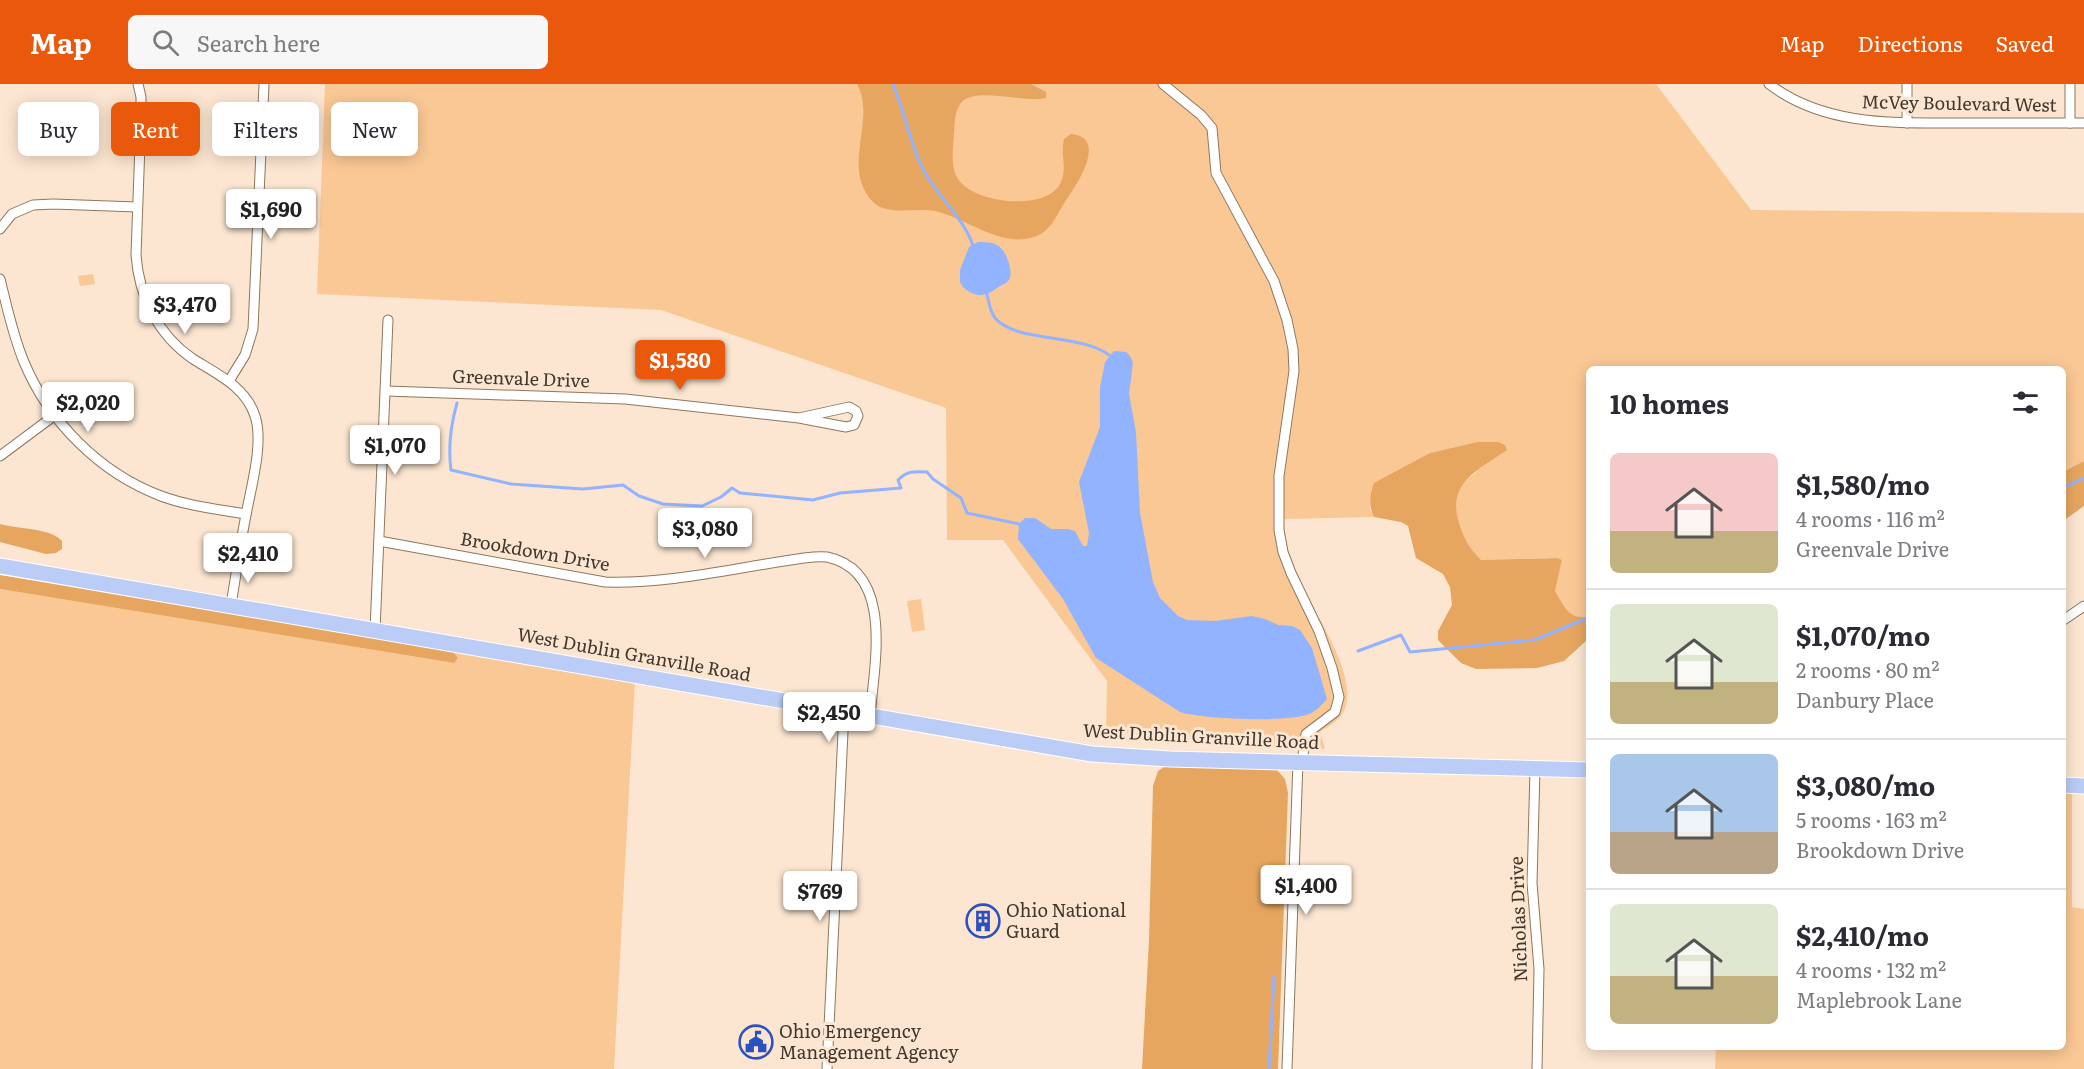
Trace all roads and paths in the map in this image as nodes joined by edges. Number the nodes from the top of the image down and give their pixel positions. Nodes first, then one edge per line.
1 (138, 84) edge
2 (264, 84) edge
3 (1163, 84) edge
4 (1769, 84) edge
5 (1907, 84) edge
6 (2070, 84) edge
7 (1907, 123) junction
8 (2070, 123) junction
9 (2084, 123) edge
10 (137, 207) junction
11 (0, 229) edge
12 (0, 279) edge
13 (388, 320) dead end
14 (229, 381) junction
15 (386, 391) junction
16 (55, 415) junction
17 (799, 418) junction
18 (0, 456) edge
19 (246, 514) junction
20 (379, 541) junction
21 (0, 566) edge
22 (231, 605) junction
23 (2084, 606) edge
24 (2066, 618) edge
25 (375, 631) junction
26 (844, 711) junction
27 (870, 716) junction
28 (1300, 762) junction
29 (1535, 769) junction
30 (1586, 770) edge
31 (2066, 785) edge
32 (2084, 786) edge
33 (827, 1069) edge
34 (1287, 1069) edge
35 (1537, 1069) edge

1 - 10 street
2 - 14 street
3 - 28 street
4 - 7 street, McVey Boulevard West
5 - 7 street
6 - 8 street
7 - 8 street, McVey Boulevard West
8 - 9 street, McVey Boulevard West
10 - 11 street
10 - 14 street
12 - 16 street
13 - 15 street
14 - 19 street
15 - 17 street, Greenvale Drive
15 - 20 street
16 - 18 street
16 - 19 street
17 - 17 street, Greenvale Drive
19 - 22 street
20 - 25 street
20 - 27 street, Brookdown Drive
21 - 22 main road, West Dublin Granville Road
22 - 25 main road, West Dublin Granville Road
23 - 24 street
25 - 26 main road, West Dublin Granville Road
26 - 27 main road, West Dublin Granville Road
26 - 33 street
27 - 28 main road, West Dublin Granville Road
28 - 29 main road, West Dublin Granville Road
28 - 34 street
29 - 30 main road, West Dublin Granville Road
29 - 35 street, Nicholas Drive
31 - 32 main road

